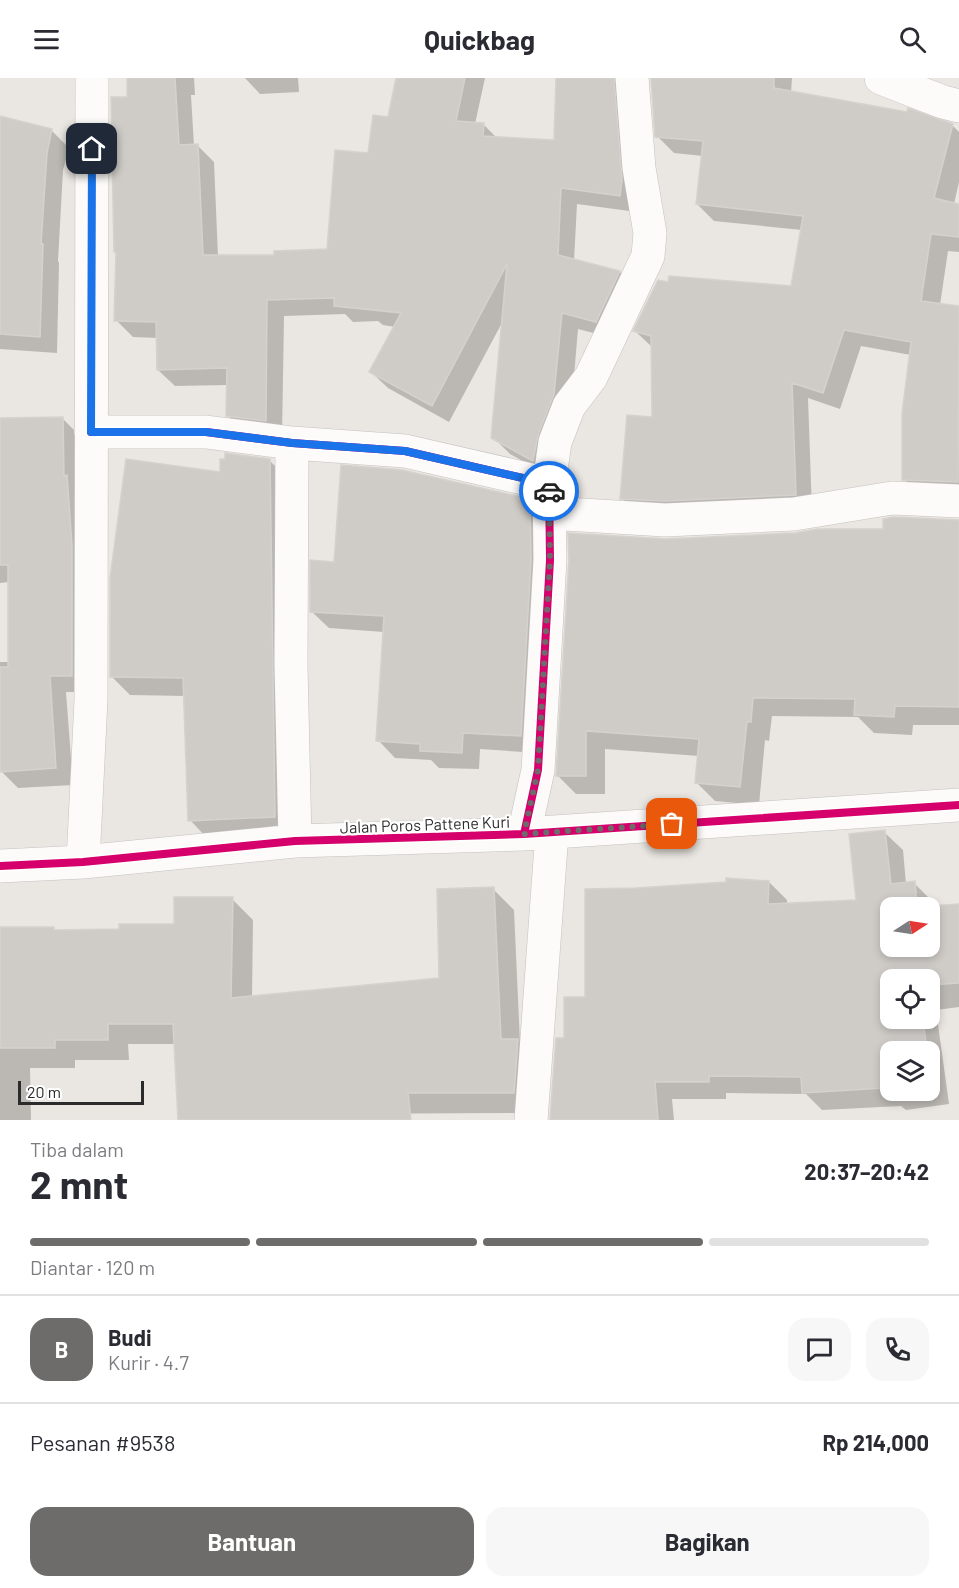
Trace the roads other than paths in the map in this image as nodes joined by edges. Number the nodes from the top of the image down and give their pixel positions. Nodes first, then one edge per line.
1 (92, 78) edge
2 (632, 78) edge
3 (881, 78) edge
4 (959, 106) edge
5 (91, 432) junction
6 (292, 443) junction
7 (549, 499) junction
8 (959, 501) edge
9 (959, 806) edge
10 (538, 833) junction
11 (295, 842) junction
12 (83, 862) junction
13 (0, 866) edge
14 (531, 1120) edge

1 - 5 street
2 - 7 street
3 - 4 street
5 - 6 street
5 - 12 street
6 - 7 street
6 - 11 street
7 - 8 street
7 - 10 street
9 - 10 street, Jalan Poros Pattene Kuri
10 - 11 street, Jalan Poros Pattene Kuri
10 - 14 street
11 - 12 street, Jalan Poros Pattene Kuri
12 - 13 street, Jalan Poros Pattene Kuri

